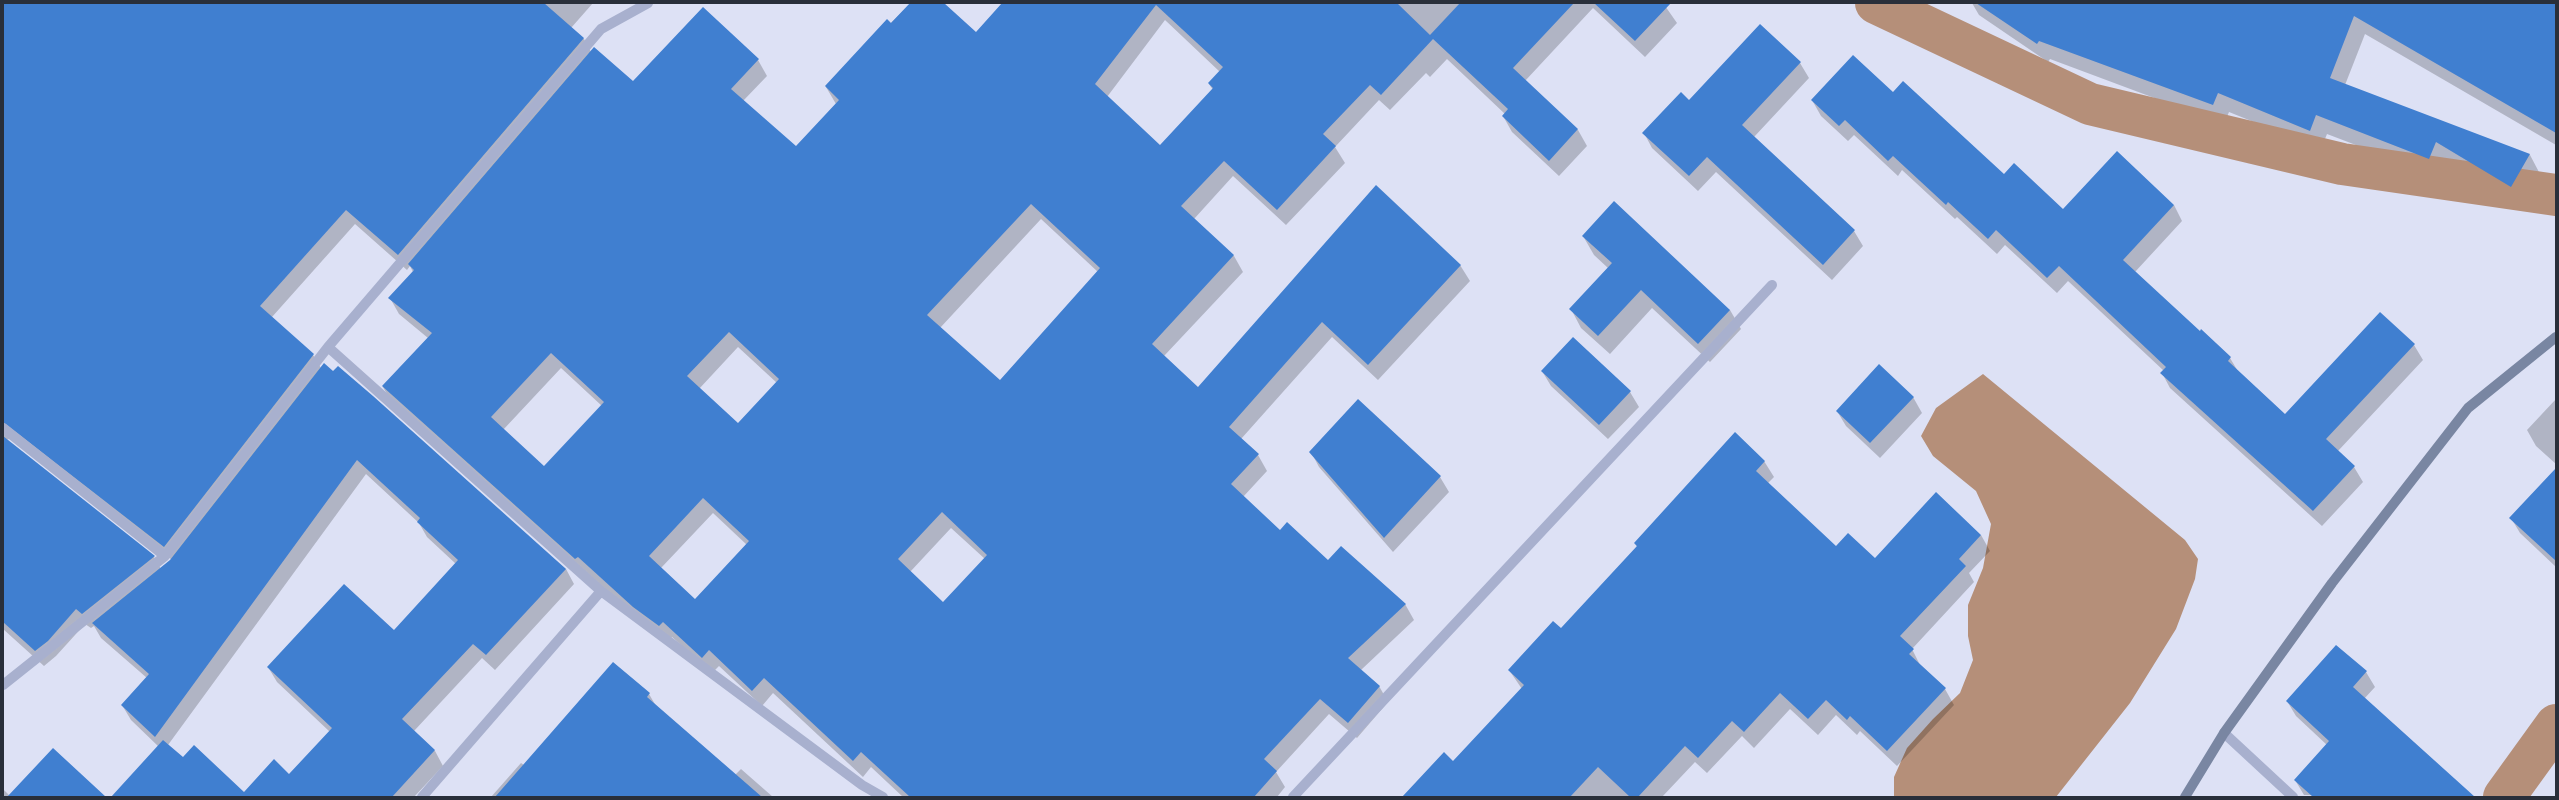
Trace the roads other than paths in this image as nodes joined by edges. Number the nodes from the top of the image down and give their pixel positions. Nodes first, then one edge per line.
1 (648, 3) edge
2 (1772, 285) dead end
3 (2556, 337) edge
4 (328, 347) junction
5 (3, 428) edge
6 (164, 556) junction
7 (601, 591) junction
8 (3, 685) edge
9 (2224, 733) junction
10 (422, 797) edge
11 (883, 797) edge
12 (1293, 797) edge
13 (2185, 797) edge
14 (2293, 797) edge

1 - 4 street
2 - 12 street
3 - 9 street
4 - 6 street
4 - 7 street
5 - 6 street
6 - 8 street
7 - 10 street
7 - 11 street
9 - 13 street
9 - 14 street

